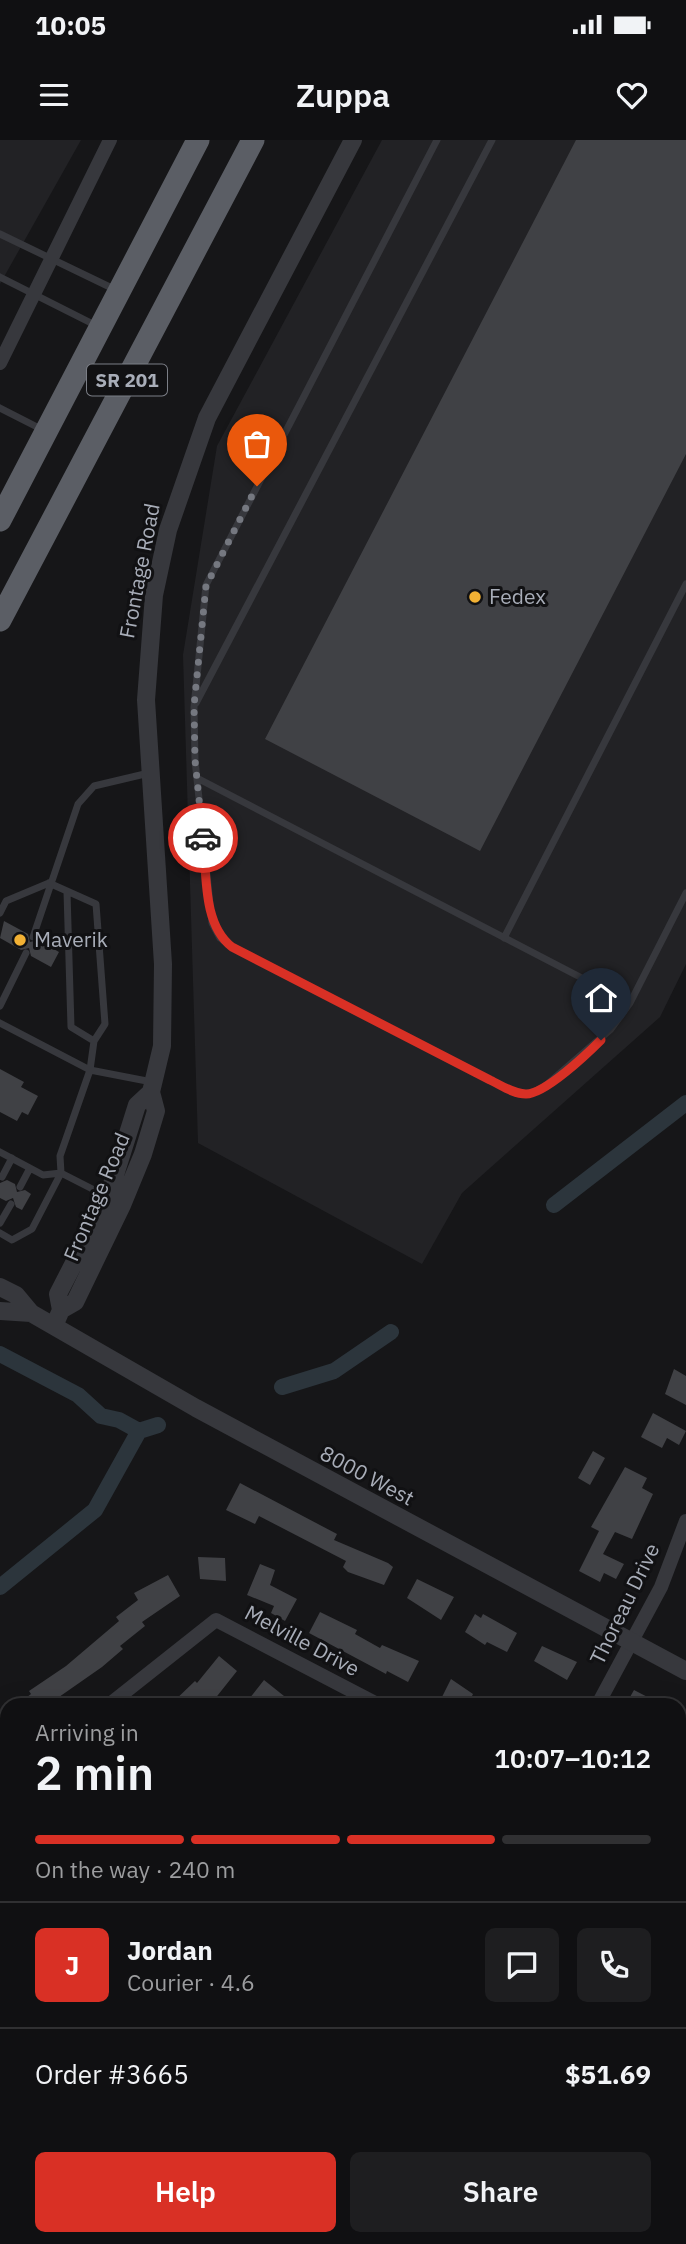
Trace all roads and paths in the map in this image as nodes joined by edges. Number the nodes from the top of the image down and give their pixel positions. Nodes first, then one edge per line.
1 (110, 140) edge
2 (198, 140) edge
3 (253, 140) edge
4 (352, 140) edge
5 (437, 140) edge
6 (492, 140) edge
7 (0, 234) edge
8 (52, 260) junction
9 (0, 277) edge
10 (120, 292) junction
11 (34, 295) junction
12 (101, 328) junction
13 (0, 363) edge
14 (0, 408) edge
15 (46, 432) junction
16 (0, 520) edge
17 (686, 584) edge
18 (0, 621) edge
19 (194, 706) junction
20 (150, 773) junction
21 (197, 778) junction
22 (49, 883) junction
23 (67, 892) junction
24 (686, 893) edge
25 (0, 914) edge
26 (33, 937) dead end
27 (504, 938) junction
28 (26, 953) dead end
29 (630, 1003) junction
30 (0, 1006) edge
31 (0, 1023) edge
32 (94, 1041) junction
33 (90, 1070) junction
34 (152, 1087) junction
35 (0, 1152) edge
36 (12, 1158) junction
37 (30, 1168) junction
38 (61, 1173) junction
39 (2, 1177) dead end
40 (20, 1187) dead end
41 (108, 1197) junction
42 (11, 1204) dead end
43 (0, 1223) edge
44 (0, 1233) edge
45 (0, 1287) edge
46 (0, 1311) edge
47 (31, 1313) junction
48 (58, 1318) junction
49 (686, 1521) edge
50 (632, 1643) junction
51 (686, 1671) edge
52 (349, 1690) junction
53 (118, 1698) edge
54 (344, 1698) edge
55 (365, 1698) edge
56 (601, 1698) edge

1 - 8 street
2 - 10 highway, SR 201
3 - 18 highway, SR 201
4 - 20 street, Frontage Road
5 - 19 lane
6 - 19 lane
7 - 8 lane
8 - 10 lane
8 - 11 street
9 - 11 lane
10 - 12 highway, SR 201
11 - 12 lane
11 - 13 street
12 - 15 highway, SR 201
14 - 15 lane
15 - 16 highway, SR 201
17 - 27 lane
19 - 21 lane
20 - 22 lane
20 - 34 street, Frontage Road
21 - 27 lane
21 - 29 lane
22 - 23 lane
22 - 25 lane
22 - 26 lane
23 - 32 lane
23 - 32 lane
24 - 29 lane
27 - 29 lane
28 - 30 lane
31 - 33 lane
32 - 33 lane
33 - 34 lane
33 - 38 lane
34 - 41 street, Frontage Road
34 - 48 street, Frontage Road
35 - 36 lane
36 - 37 lane
36 - 39 lane
37 - 38 lane
37 - 40 lane
38 - 41 lane
38 - 44 lane
41 - 48 street, Frontage Road
42 - 43 lane
45 - 47 street, 8000 West
46 - 47 street, 8000 West
47 - 48 street, 8000 West
48 - 50 street, 8000 West
49 - 50 street, Thoreau Drive
50 - 51 street, 8000 West
50 - 56 street, Thoreau Drive
52 - 53 street, Melville Drive
52 - 54 street
52 - 55 street, Melville Drive

